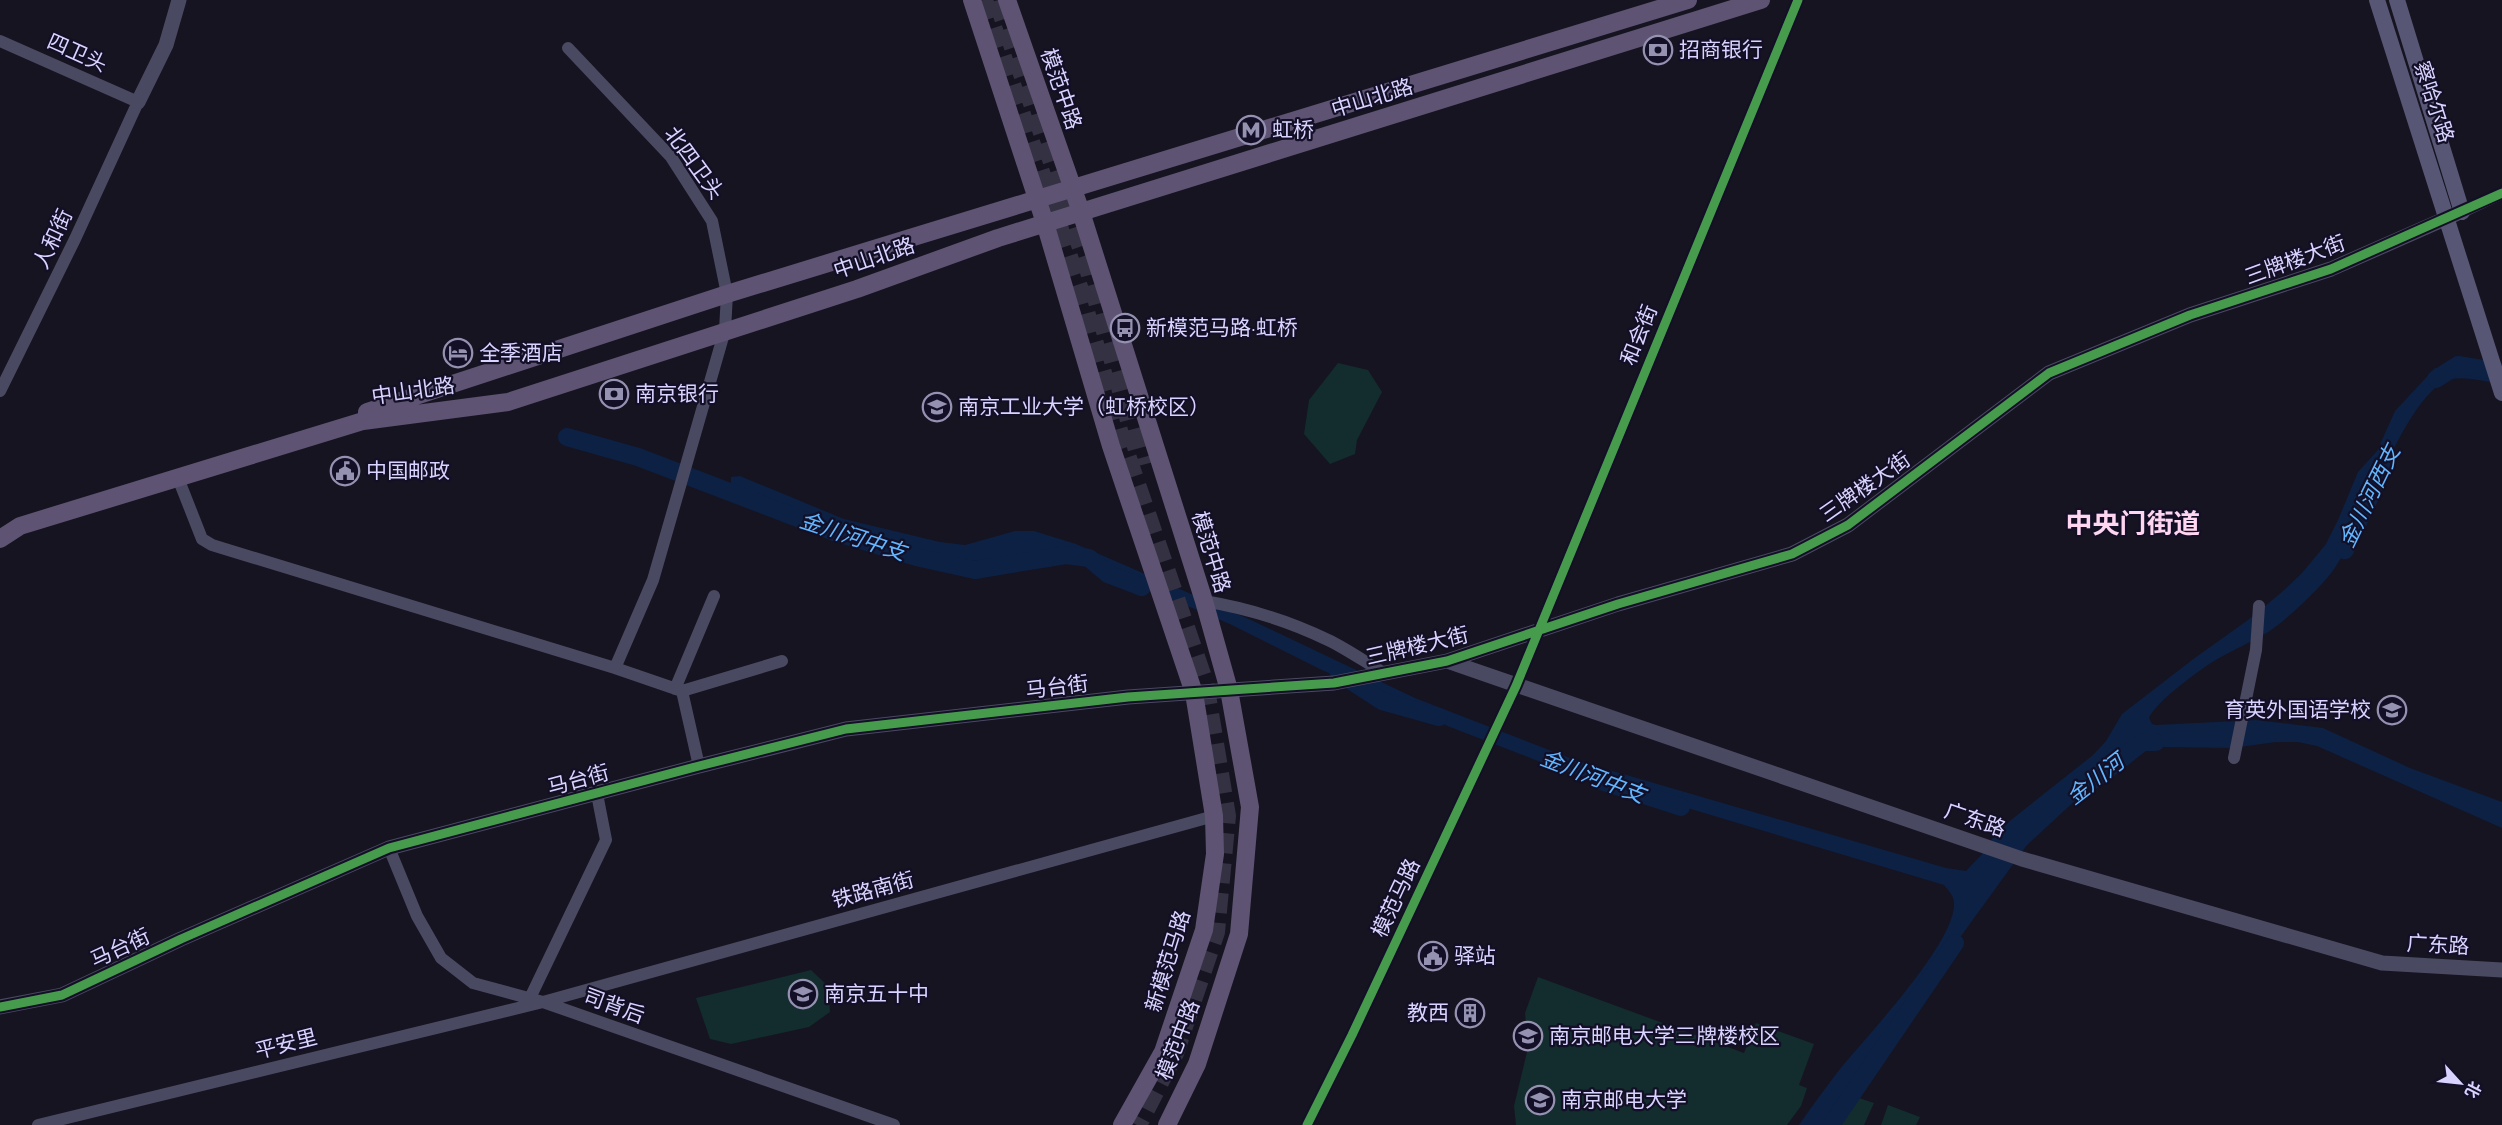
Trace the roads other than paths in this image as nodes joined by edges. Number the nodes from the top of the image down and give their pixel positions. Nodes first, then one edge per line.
1 (179, 0) edge
2 (972, 0) edge
3 (1007, 0) edge
4 (1688, 0) edge
5 (1761, 0) edge
6 (1798, 0) edge
7 (2377, 0) edge
8 (2397, 0) edge
9 (0, 41) edge
10 (568, 48) dead end
11 (138, 102) junction
12 (1073, 189) junction
13 (2502, 194) edge
14 (1037, 200) junction
15 (1081, 212) junction
16 (2454, 214) junction
17 (1045, 223) junction
18 (727, 294) junction
19 (725, 330) junction
20 (0, 391) edge
21 (2502, 393) edge
22 (178, 478) junction
23 (0, 526) edge
24 (0, 539) edge
25 (714, 596) dead end
26 (1203, 601) junction
27 (2259, 606) dead end
28 (1536, 632) junction
29 (782, 661) dead end
30 (1447, 661) junction
31 (615, 668) junction
32 (1384, 674) junction
33 (1516, 686) junction
34 (678, 690) junction
35 (1229, 690) junction
36 (1194, 693) junction
37 (2234, 758) dead end
38 (699, 766) junction
39 (597, 794) junction
40 (1214, 816) junction
41 (389, 848) junction
42 (2502, 970) edge
43 (530, 998) junction
44 (543, 1002) junction
45 (0, 1006) edge
46 (38, 1125) edge
47 (894, 1125) edge
48 (1122, 1125) edge
49 (1167, 1125) edge
50 (1307, 1125) edge

1 - 11 street
2 - 14 main road
3 - 12 main road, 模范中路
4 - 12 main road, 中山北路
5 - 15 main road, 中山北路
6 - 28 street, 和会街
7 - 16 main road, 察哈尔路
8 - 16 main road, 察哈尔路
9 - 11 street, 四卫头
10 - 18 street, 北四卫头
11 - 20 street, 人和街
12 - 14 main road, 中山北路
12 - 15 main road, 模范中路
13 - 16 street
14 - 17 main road
14 - 18 main road, 中山北路
15 - 17 main road, 中山北路
15 - 26 main road, 模范中路
16 - 21 main road
16 - 28 street, 三牌楼大街
17 - 19 main road, 中山北路
17 - 36 main road
18 - 19 street, 北四卫头
18 - 23 main road, 中山北路
19 - 22 main road, 中山北路
19 - 31 street, 北四卫头
22 - 24 main road, 中山北路
22 - 31 street
25 - 34 street
26 - 32 street
26 - 35 main road, 模范中路
27 - 37 street
28 - 30 street, 三牌楼大街
28 - 33 street, 和会街
29 - 34 street
30 - 32 street, 三牌楼大街
30 - 33 street, 广东路
31 - 34 street
32 - 35 street, 三牌楼大街
33 - 42 street, 广东路
33 - 50 street, 模范马路
34 - 38 street
35 - 36 street, 三牌楼大街
35 - 49 main road, 模范中路
36 - 38 street, 马台街
36 - 40 main road, 新模范马路
38 - 39 street, 马台街
39 - 41 street, 马台街
39 - 43 street
40 - 44 street, 铁路南街
40 - 48 main road, 新模范马路
41 - 43 street, 司背后
41 - 45 street, 马台街
43 - 44 street, 司背后
44 - 46 street, 平安里
44 - 47 street, 司背后

